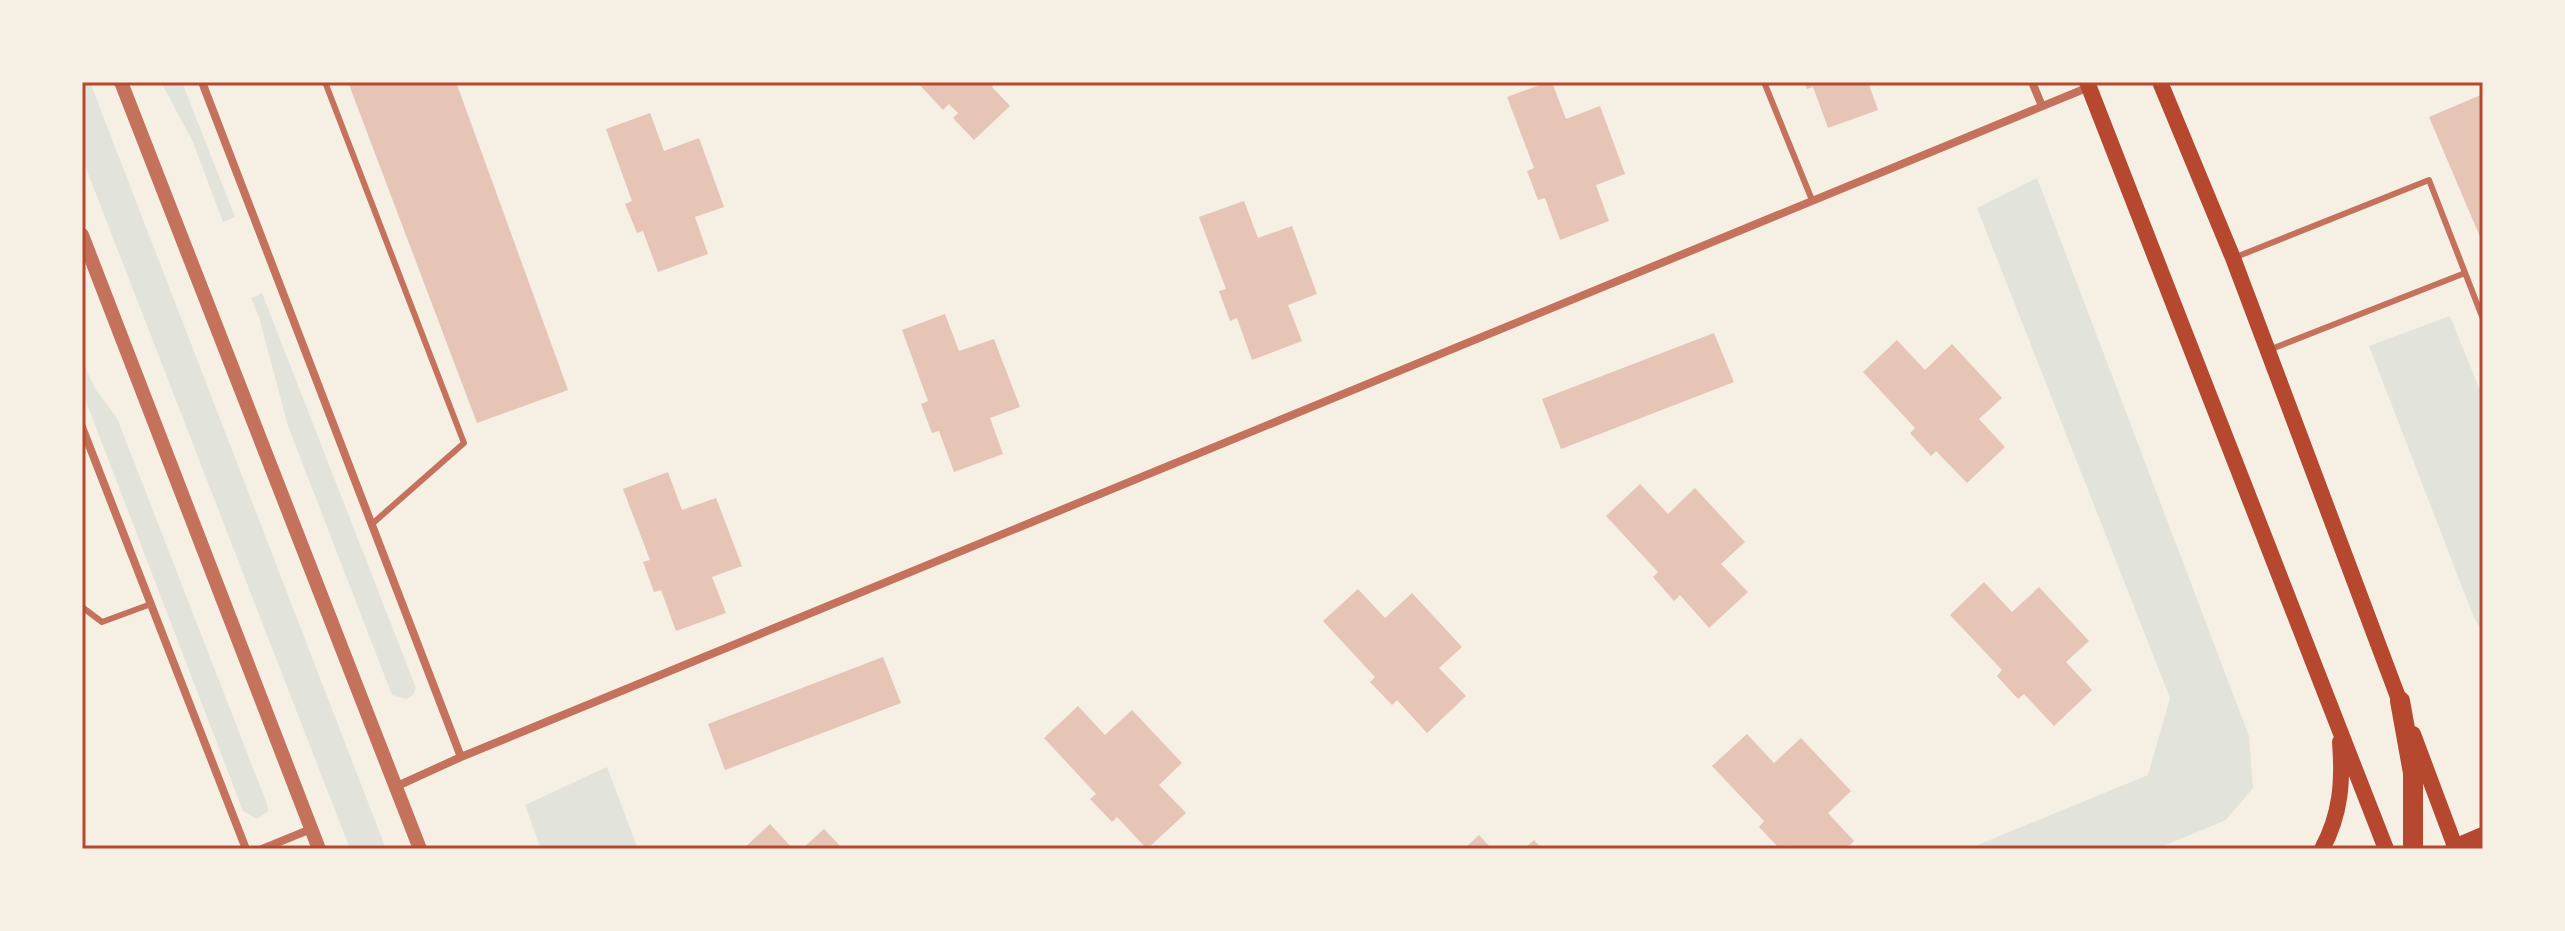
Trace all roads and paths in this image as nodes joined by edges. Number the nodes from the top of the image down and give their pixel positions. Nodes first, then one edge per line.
1 (121, 82) edge
2 (202, 82) edge
3 (325, 82) edge
4 (1764, 82) edge
5 (2032, 82) edge
6 (2160, 82) edge
7 (2088, 84) edge
8 (2042, 106) junction
9 (1812, 200) junction
10 (82, 235) edge
11 (2233, 258) junction
12 (2465, 273) junction
13 (2483, 319) edge
14 (2269, 350) junction
15 (82, 427) edge
16 (372, 524) junction
17 (151, 604) junction
18 (82, 607) edge
19 (2400, 701) junction
20 (2339, 725) junction
21 (461, 757) junction
22 (395, 787) junction
23 (311, 829) junction
24 (2483, 837) edge
25 (246, 849) edge
26 (262, 849) edge
27 (319, 849) edge
28 (420, 849) edge
29 (2322, 849) edge
30 (2386, 849) edge
31 (2413, 849) edge
32 (2455, 849) edge

1 - 22 street
2 - 16 street
3 - 16 lane
4 - 9 lane
5 - 8 street
6 - 11 main road
7 - 8 street
7 - 20 main road
8 - 9 street
9 - 21 street
10 - 23 street
11 - 12 lane
11 - 14 main road
12 - 13 lane
12 - 14 lane
14 - 19 main road
15 - 17 street
16 - 21 street
17 - 18 lane
17 - 25 street
19 - 31 main road
19 - 32 main road
20 - 29 main road
20 - 30 main road
21 - 22 street
22 - 28 street
23 - 26 street
23 - 27 street
24 - 32 main road

